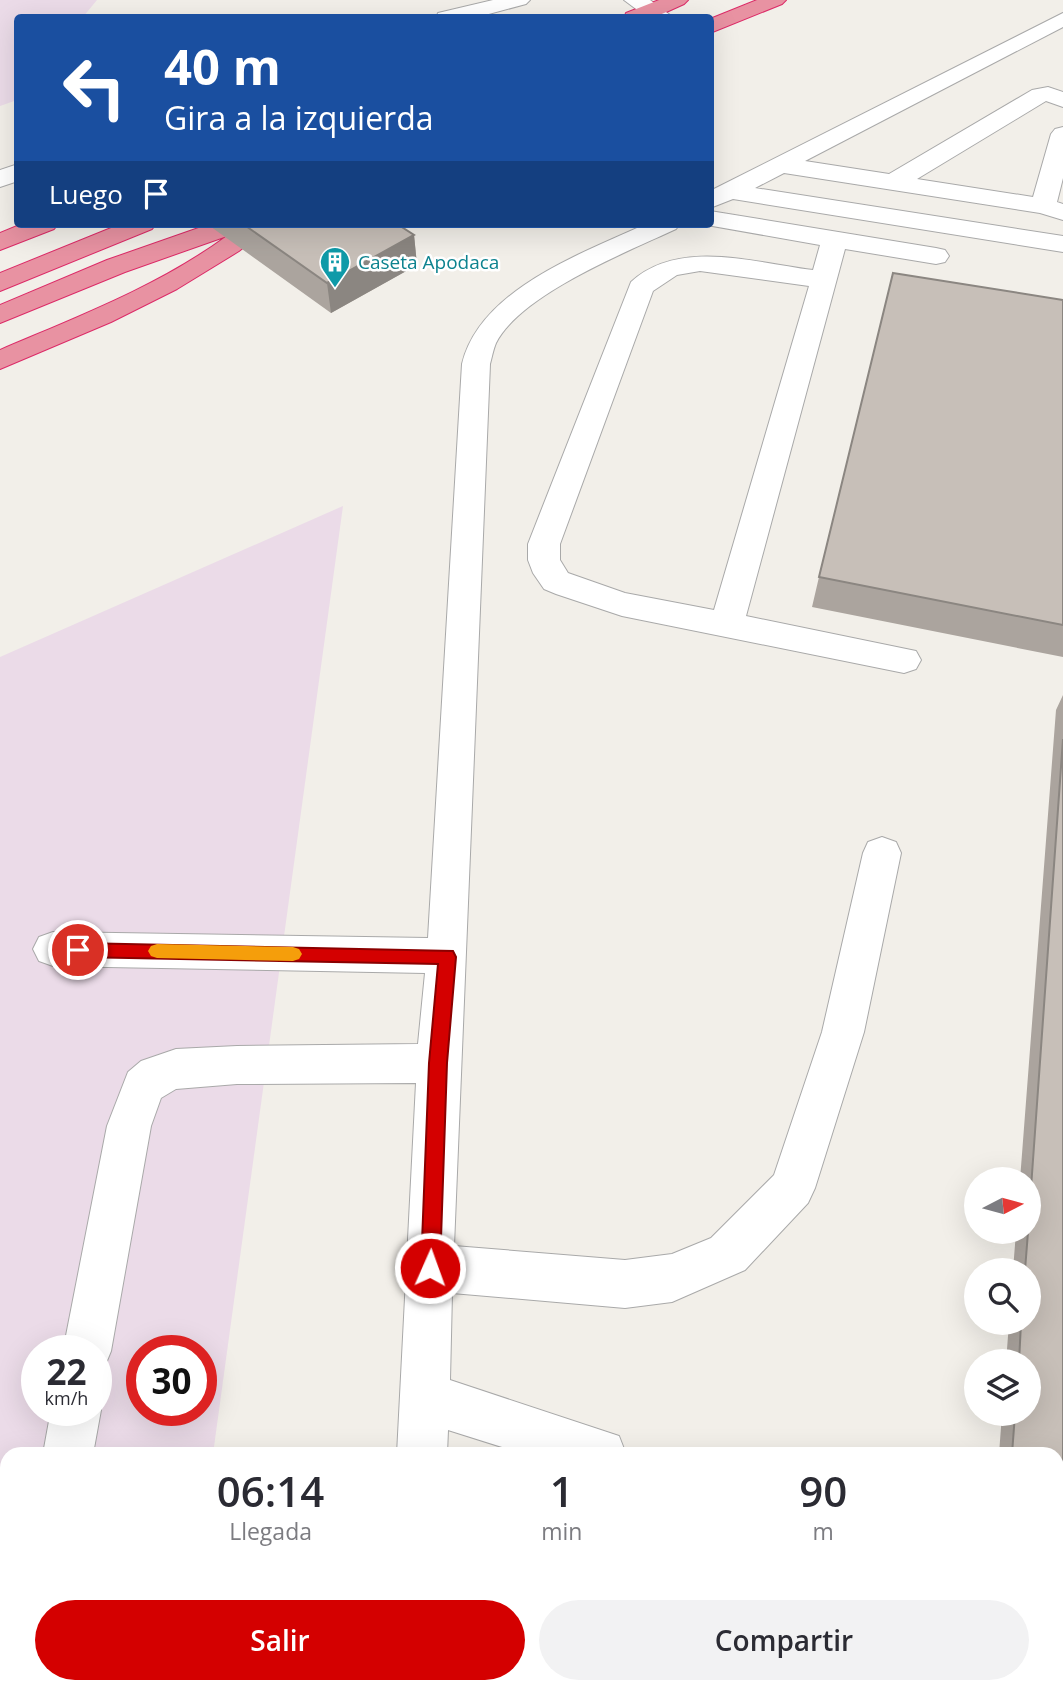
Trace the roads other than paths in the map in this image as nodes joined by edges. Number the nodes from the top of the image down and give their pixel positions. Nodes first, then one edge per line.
1 (519, 0) edge
2 (677, 0) edge
3 (775, 0) edge
4 (646, 11) edge
5 (462, 14) edge
6 (1063, 19) edge
7 (714, 25) edge
8 (1063, 100) edge
9 (1063, 134) edge
10 (781, 165) junction
11 (894, 182) junction
12 (720, 196) edge
13 (1053, 209) edge
14 (714, 220) edge
15 (35, 228) edge
16 (133, 228) edge
17 (224, 228) edge
18 (254, 228) edge
19 (659, 228) edge
20 (834, 239) junction
21 (0, 242) edge
22 (1063, 244) edge
23 (936, 256) dead end
24 (824, 280) junction
25 (0, 283) edge
26 (0, 315) edge
27 (0, 360) edge
28 (727, 624) junction
29 (904, 660) dead end
30 (882, 853) dead end
31 (53, 949) dead end
32 (447, 957) junction
33 (438, 1063) junction
34 (430, 1268) junction
35 (90, 1335) edge
36 (425, 1397) junction
37 (73, 1426) edge
38 (69, 1447) edge
39 (422, 1447) edge
40 (579, 1447) edge

1 - 5 street
2 - 4 highway
3 - 7 highway
6 - 10 street
8 - 11 street
9 - 13 street
10 - 11 street
10 - 12 street
11 - 13 street
12 - 22 street
14 - 20 street
15 - 21 highway
16 - 25 highway
17 - 26 highway
18 - 27 highway
19 - 32 street
20 - 23 street
20 - 24 street
24 - 28 street
24 - 28 street
28 - 29 street
30 - 34 street
31 - 32 street
32 - 33 street
33 - 34 street
33 - 35 street
34 - 36 street
36 - 39 street
36 - 40 street
37 - 38 street

